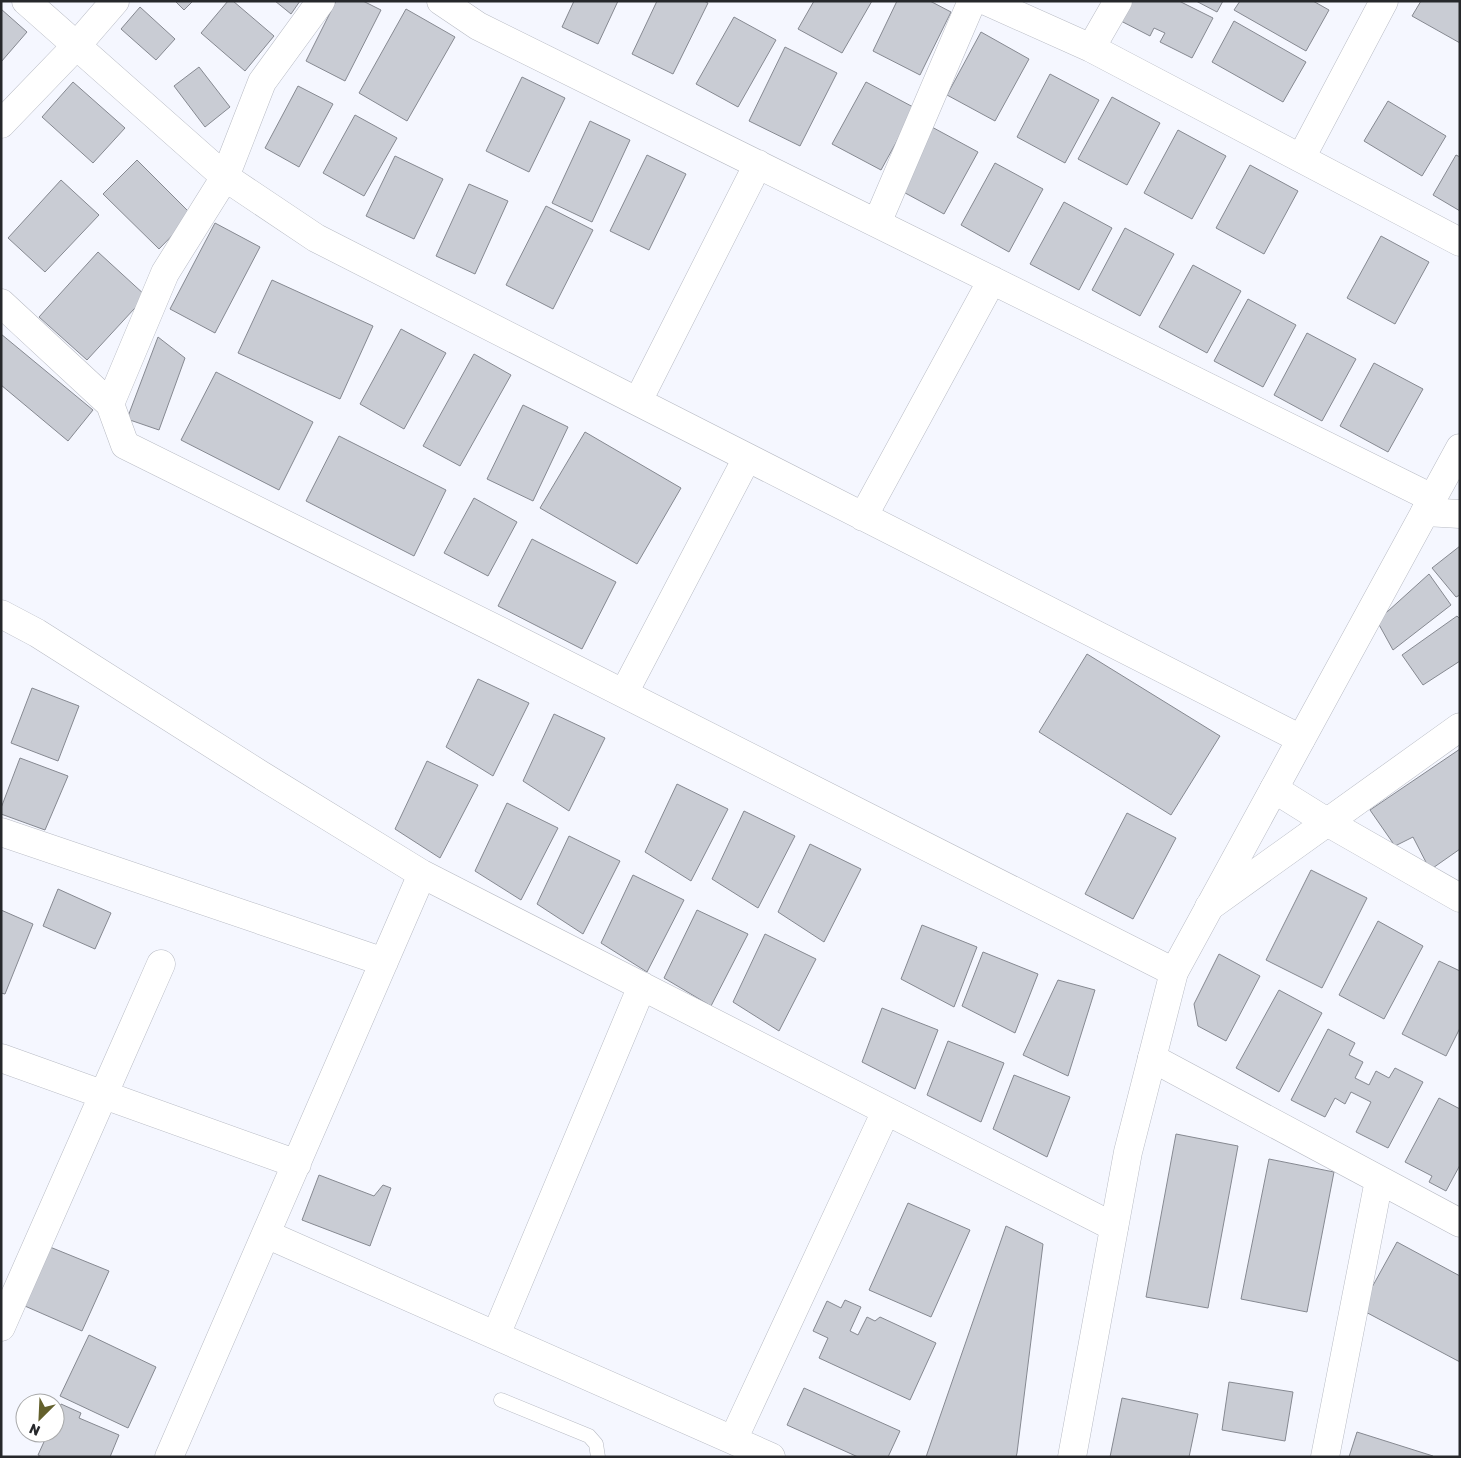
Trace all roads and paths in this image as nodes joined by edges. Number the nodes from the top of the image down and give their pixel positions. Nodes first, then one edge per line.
1 (26, 1) edge
2 (114, 1) edge
3 (321, 1) edge
4 (441, 1) edge
5 (972, 1) edge
6 (986, 1) edge
7 (1118, 1) edge
8 (1384, 1) edge
9 (77, 45) junction
10 (1091, 48) junction
11 (1, 124) edge
12 (1301, 158) junction
13 (758, 164) junction
14 (225, 177) junction
15 (877, 223) junction
16 (1460, 242) edge
17 (992, 280) junction
18 (1, 303) edge
19 (638, 401) junction
20 (110, 404) junction
21 (1460, 448) edge
22 (747, 458) junction
23 (1429, 505) junction
24 (1460, 514) edge
25 (863, 516) junction
26 (1, 614) edge
27 (624, 693) junction
28 (1460, 727) edge
29 (1301, 739) junction
30 (1274, 789) junction
31 (1327, 822) junction
32 (1, 832) edge
33 (422, 874) junction
34 (1459, 898) edge
35 (1209, 907) junction
36 (384, 962) junction
37 (162, 964) dead end
38 (1174, 972) junction
39 (642, 986) junction
40 (1, 1058) edge
41 (1152, 1058) junction
42 (103, 1095) junction
43 (886, 1111) junction
44 (297, 1164) junction
45 (1379, 1180) junction
46 (1460, 1223) edge
47 (1114, 1227) junction
48 (266, 1234) junction
49 (1, 1327) edge
50 (496, 1335) junction
51 (501, 1400) dead end
52 (733, 1440) junction
53 (169, 1457) edge
54 (598, 1457) edge
55 (771, 1457) edge
56 (1072, 1457) edge
57 (1325, 1457) edge

1 - 9 street
2 - 9 street
3 - 14 street
4 - 13 street
5 - 15 street
6 - 10 street
7 - 10 street
8 - 12 street
9 - 11 street
9 - 14 street
10 - 12 street
12 - 16 street
13 - 15 street
13 - 19 street
14 - 19 street
14 - 20 street
15 - 17 street
17 - 23 street
17 - 25 street
18 - 20 street
19 - 22 street
20 - 27 street
21 - 23 street
22 - 25 street
22 - 27 street
23 - 24 street
23 - 29 street
25 - 29 street
26 - 33 street
27 - 38 street
28 - 31 street
29 - 30 street
30 - 31 street
30 - 35 street
31 - 34 street
31 - 35 street
32 - 36 street
33 - 36 street
33 - 39 street
35 - 38 street
36 - 44 street
37 - 42 street
38 - 41 street
39 - 43 street
39 - 50 street
40 - 42 street
41 - 45 street
41 - 47 street
42 - 44 street
42 - 49 street
43 - 47 street
43 - 52 street
44 - 48 street
45 - 46 street
45 - 57 street
47 - 56 street
48 - 50 street
48 - 53 street
50 - 52 street
51 - 54 lane
52 - 55 street

